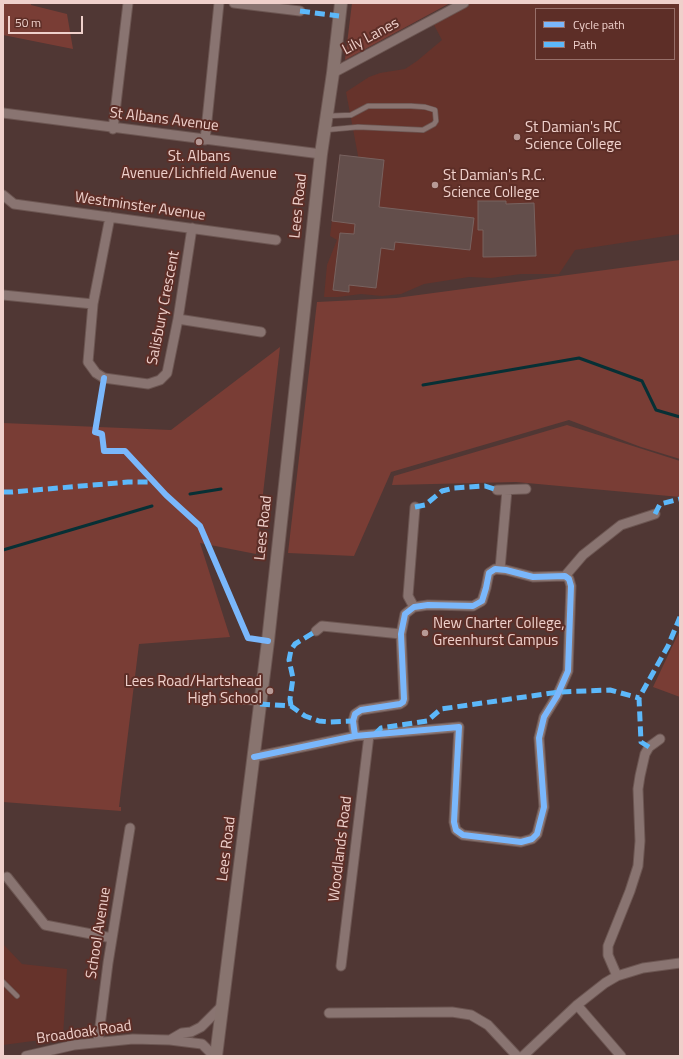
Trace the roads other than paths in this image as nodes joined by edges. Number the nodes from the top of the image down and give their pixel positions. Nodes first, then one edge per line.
1 (128, 3) edge
2 (220, 3) edge
3 (234, 3) edge
4 (341, 3) edge
5 (464, 3) edge
6 (300, 11) dead end
7 (333, 73) junction
8 (3, 113) edge
9 (327, 116) junction
10 (113, 129) junction
11 (325, 130) junction
12 (205, 140) junction
13 (321, 154) junction
14 (3, 195) edge
15 (110, 217) junction
16 (192, 228) junction
17 (276, 240) dead end
18 (3, 295) edge
19 (93, 304) junction
20 (178, 319) junction
21 (261, 332) dead end
22 (526, 489) dead end
23 (497, 490) dead end
24 (507, 490) junction
25 (415, 507) dead end
26 (655, 514) dead end
27 (500, 570) junction
28 (565, 576) junction
29 (414, 607) junction
30 (316, 631) dead end
31 (401, 634) junction
32 (222, 700) dead end
33 (260, 704) junction
34 (368, 734) junction
35 (355, 736) junction
36 (660, 739) dead end
37 (254, 757) junction
38 (130, 828) dead end
39 (7, 877) dead end
40 (112, 938) junction
41 (680, 963) edge
42 (341, 966) dead end
43 (617, 976) junction
44 (3, 982) edge
45 (17, 996) dead end
46 (223, 1005) junction
47 (578, 1005) junction
48 (329, 1013) dead end
49 (170, 1040) junction
50 (98, 1042) junction
51 (54, 1053) edge
52 (26, 1056) edge
53 (215, 1056) edge
54 (518, 1056) edge
55 (523, 1056) edge
56 (621, 1056) edge

1 - 10 street
2 - 12 street
3 - 6 street
4 - 7 main road, Lees Road
5 - 7 street, Lily Lanes
7 - 9 main road, Lees Road
8 - 10 street, St Albans Avenue
9 - 11 main road, Lees Road
9 - 11 lane
10 - 12 street, St Albans Avenue
11 - 13 main road, Lees Road
12 - 13 street, St Albans Avenue
13 - 33 main road, Lees Road
14 - 15 street, Westminster Avenue
15 - 16 street, Westminster Avenue
15 - 19 street, Salisbury Crescent
16 - 17 street, Westminster Avenue
16 - 20 street, Salisbury Crescent
18 - 19 street
19 - 20 street, Salisbury Crescent
20 - 21 street
22 - 24 street
23 - 24 street
24 - 27 street
25 - 29 street
26 - 28 street
27 - 28 street
27 - 29 street
28 - 34 street
29 - 31 street
30 - 31 street
31 - 35 street
32 - 33 lane
33 - 37 main road, Lees Road
34 - 35 street
34 - 42 street, Woodlands Road
35 - 37 street
36 - 43 street
37 - 46 main road, Lees Road
38 - 40 street, School Avenue
39 - 40 street
40 - 50 street, School Avenue
41 - 43 street
43 - 47 street
44 - 45 lane
46 - 49 street, Broadoak Road
46 - 53 main road, Lees Road
47 - 55 street
47 - 56 street
48 - 54 street
49 - 50 street, Broadoak Road
49 - 53 street, Broadoak Road
50 - 51 street, Broadoak Road
51 - 52 street, Broadoak Road

